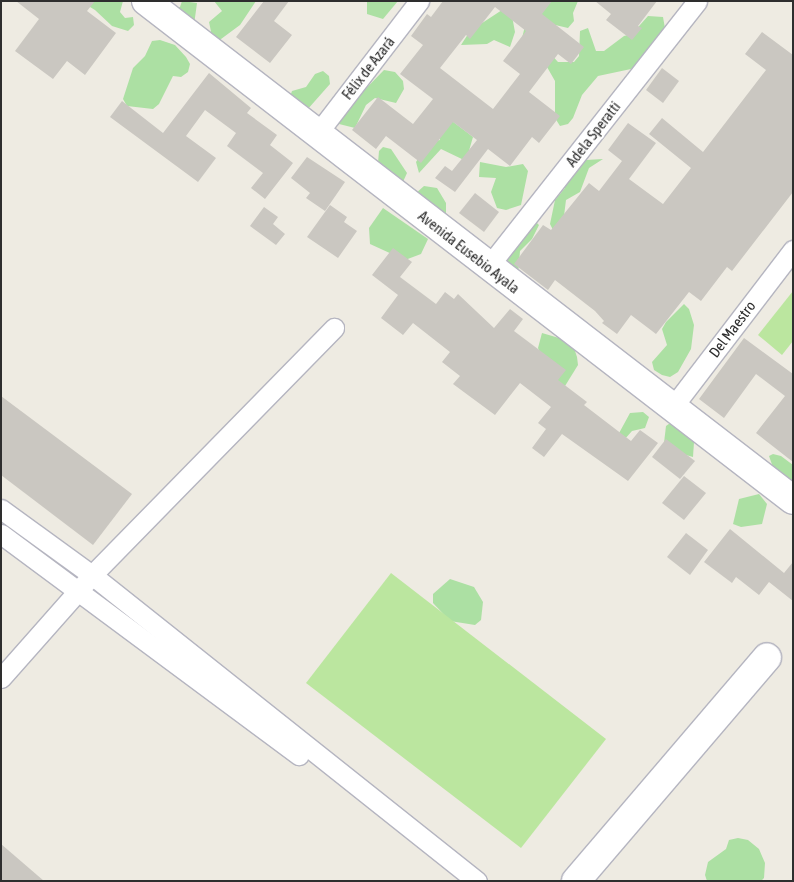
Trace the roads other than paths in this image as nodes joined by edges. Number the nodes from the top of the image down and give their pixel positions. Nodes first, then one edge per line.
1 (146, 1) edge
2 (419, 1) edge
3 (697, 1) edge
4 (317, 134) junction
5 (793, 250) edge
6 (488, 267) junction
7 (334, 328) dead end
8 (672, 408) junction
9 (793, 500) edge
10 (1, 509) edge
11 (1, 534) edge
12 (92, 575) junction
13 (78, 591) junction
14 (767, 657) dead end
15 (1, 678) edge
16 (472, 881) edge
17 (477, 881) edge
18 (576, 881) edge

1 - 4 street, Avenida Eusebio Ayala
2 - 4 street, Félix de Azará
3 - 6 street, Adela Speratti
4 - 6 street, Avenida Eusebio Ayala
5 - 8 street, Del Maestro
6 - 8 street, Avenida Eusebio Ayala
7 - 12 street
8 - 9 street, Avenida Eusebio Ayala
10 - 12 street
11 - 13 street
12 - 13 street
12 - 17 street
13 - 15 street
13 - 16 street
14 - 18 street

